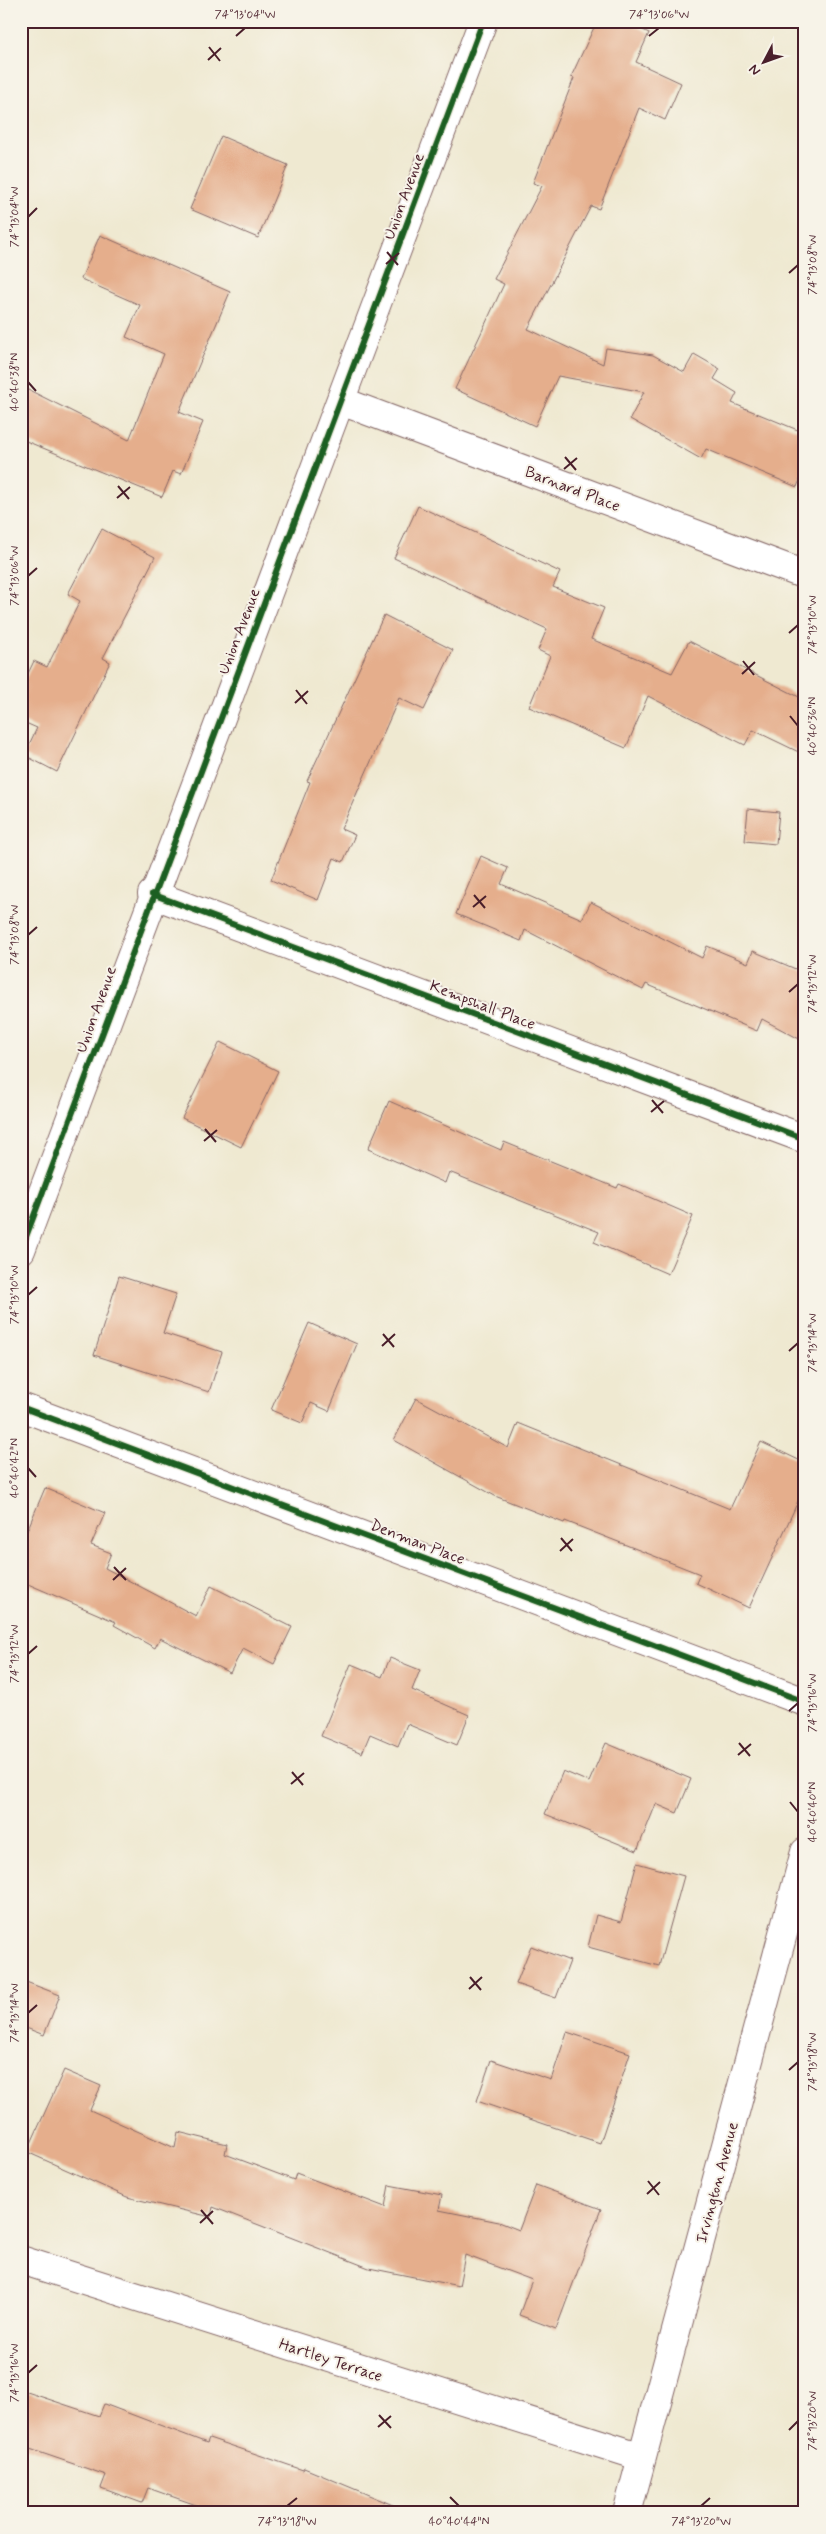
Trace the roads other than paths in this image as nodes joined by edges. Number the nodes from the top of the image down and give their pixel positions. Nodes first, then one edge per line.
1 (483, 21) edge
2 (341, 401) junction
3 (805, 575) edge
4 (152, 894) junction
5 (805, 1139) edge
6 (21, 1250) edge
7 (21, 1406) edge
8 (805, 1702) edge
9 (805, 1852) edge
10 (21, 2260) edge
11 (642, 2457) junction
12 (627, 2513) edge

1 - 2 street, Union Avenue
2 - 3 street, Barnard Place
2 - 4 street, Union Avenue
4 - 5 street, Kempshall Place
4 - 6 street, Union Avenue
7 - 8 street, Denman Place
9 - 11 street, Irvington Avenue
10 - 11 street, Hartley Terrace
11 - 12 street, Irvington Avenue

